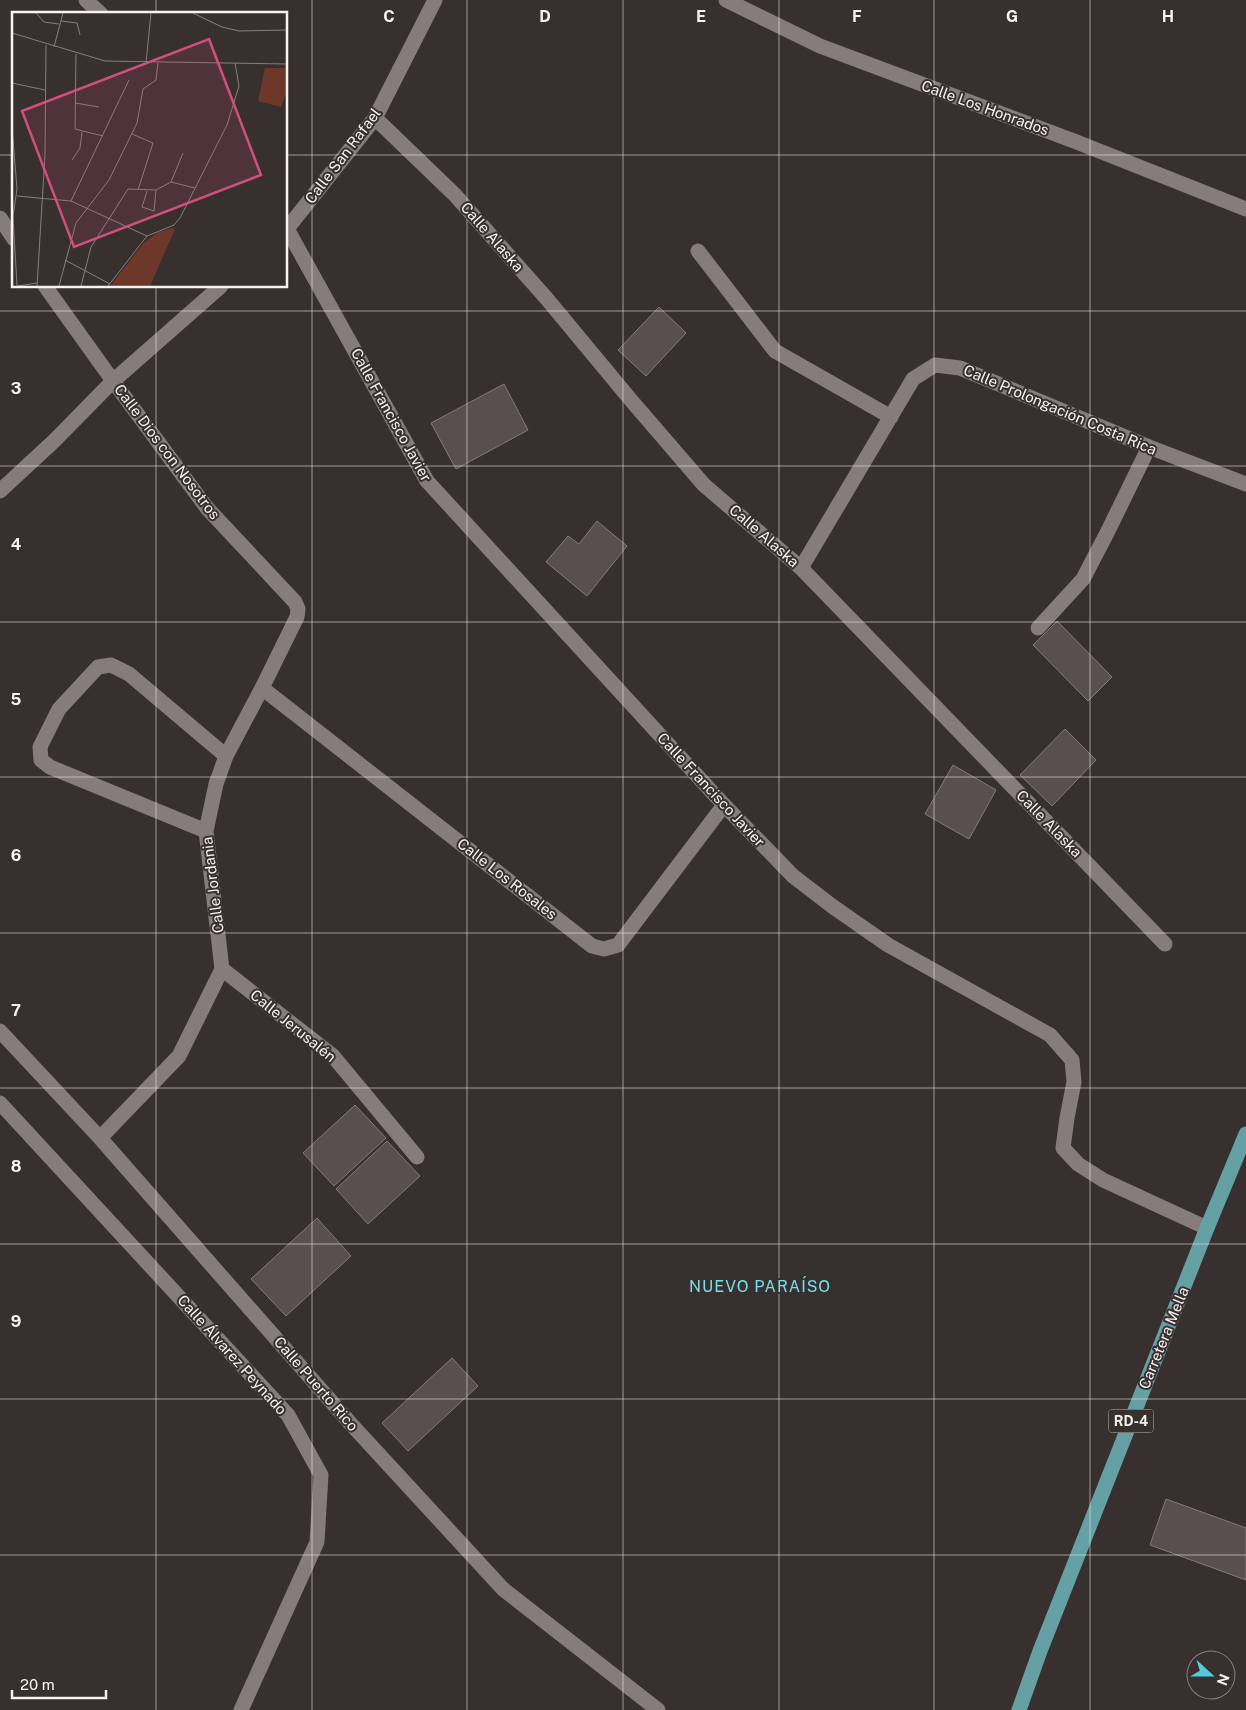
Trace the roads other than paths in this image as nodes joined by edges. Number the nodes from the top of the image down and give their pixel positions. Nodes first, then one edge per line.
1 (86, 0) edge
2 (436, 0) edge
3 (726, 0) edge
4 (99, 12) edge
5 (375, 118) junction
6 (1246, 209) edge
7 (0, 218) edge
8 (288, 227) edge
9 (288, 230) edge
10 (12, 237) edge
11 (698, 251) dead end
12 (46, 288) edge
13 (219, 288) edge
14 (113, 381) junction
15 (890, 417) junction
16 (1149, 447) junction
17 (1246, 484) edge
18 (0, 491) edge
19 (801, 568) junction
20 (298, 609) joint
21 (1038, 628) dead end
22 (262, 688) junction
23 (226, 756) junction
24 (724, 805) junction
25 (206, 831) junction
26 (1165, 944) dead end
27 (222, 969) junction
28 (0, 1031) edge
29 (0, 1103) edge
30 (1246, 1134) edge
31 (100, 1138) junction
32 (417, 1158) dead end
33 (1207, 1228) junction
34 (241, 1710) edge
35 (658, 1710) edge
36 (1019, 1710) edge

1 - 4 street
2 - 5 street, Calle San Rafael
3 - 6 street, Calle Los Honrados
5 - 8 street, Calle San Rafael
5 - 19 street, Calle Alaska
7 - 10 street
9 - 24 street, Calle Francisco Javier
11 - 15 street
12 - 14 street, Calle Dios con Nosotros
13 - 14 street
14 - 18 street
14 - 20 street, Calle Dios con Nosotros
15 - 16 street, Calle Prolongación Costa Rica
15 - 19 street, Calle Prolongación Costa Rica
16 - 17 street, Calle Prolongación Costa Rica
16 - 21 street
19 - 26 street, Calle Alaska
20 - 22 street, Calle Jordania
22 - 23 street, Calle Jordania
22 - 24 street, Calle Los Rosales
23 - 25 street, Calle Jordania
23 - 25 street
24 - 33 street, Calle Francisco Javier
25 - 27 street, Calle Jordania
27 - 31 street
27 - 32 street, Calle Jerusalén
28 - 31 street, Calle Puerto Rico
29 - 34 street, Calle Álvarez Peynado
30 - 33 main road, Carretera Mella / RD-4
31 - 35 street, Calle Puerto Rico
33 - 36 main road, Carretera Mella / RD-4

